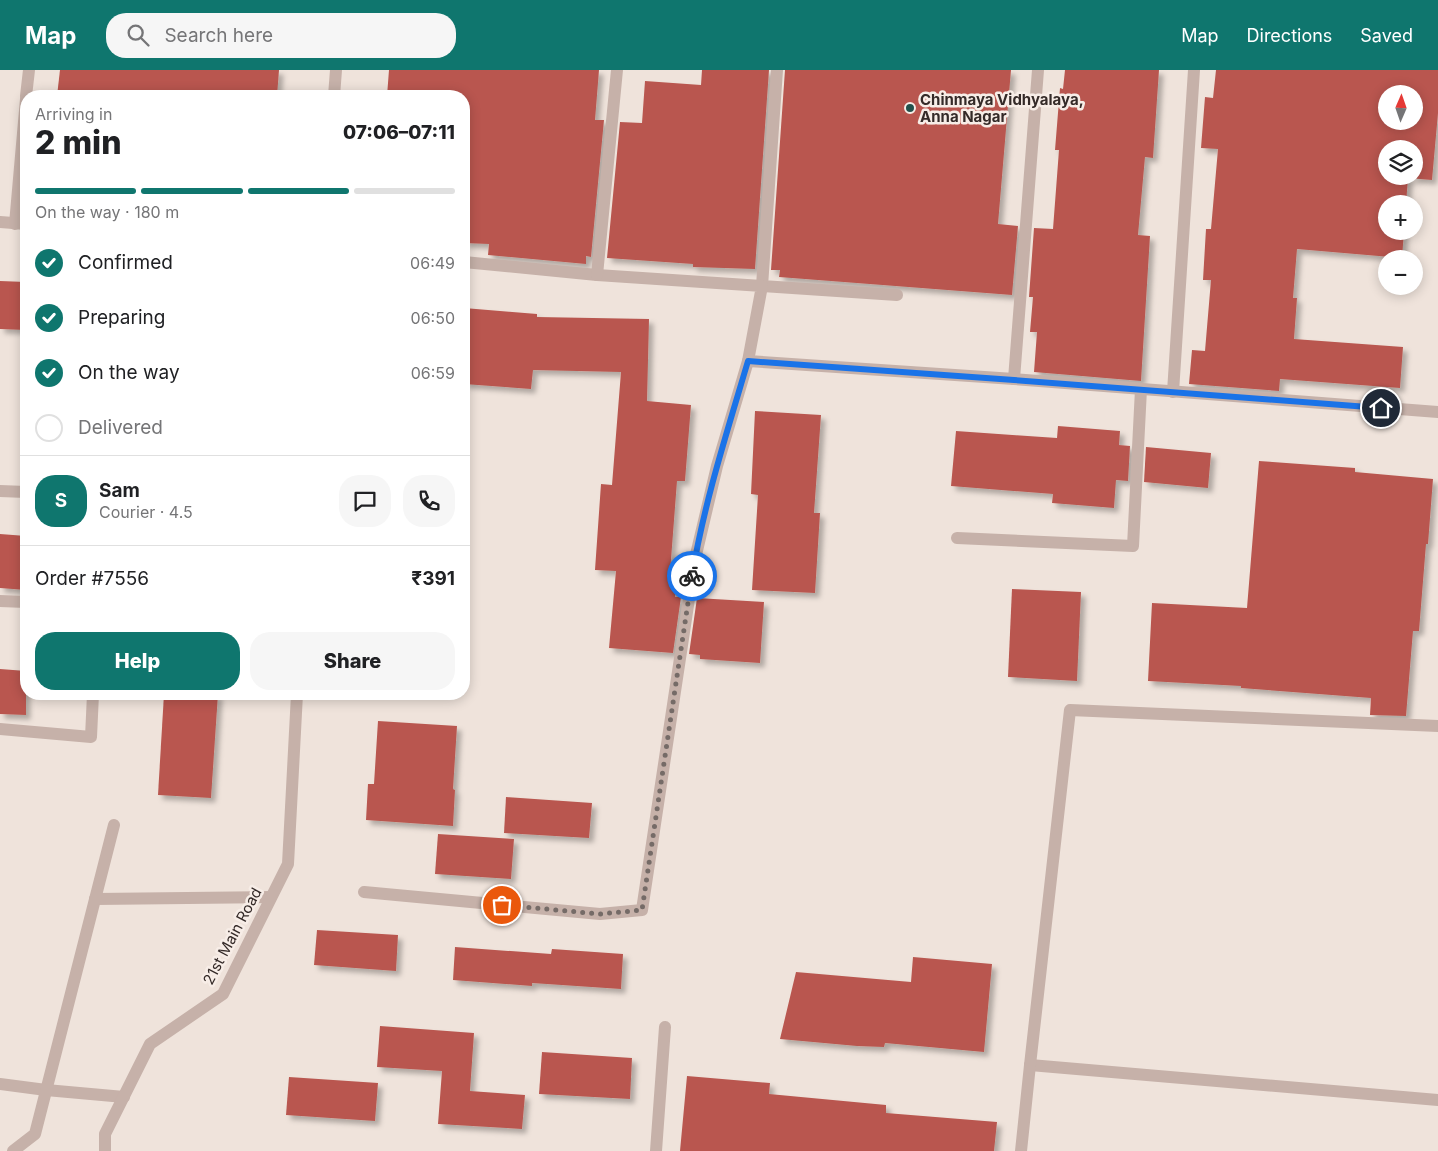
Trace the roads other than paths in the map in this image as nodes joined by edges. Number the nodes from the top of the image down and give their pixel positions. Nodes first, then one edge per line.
1 (29, 70) edge
2 (336, 70) edge
3 (617, 70) edge
4 (778, 70) edge
5 (1038, 70) edge
6 (1194, 70) edge
7 (27, 90) edge
8 (334, 90) edge
9 (0, 222) edge
10 (20, 224) edge
11 (470, 263) edge
12 (596, 275) junction
13 (762, 286) junction
14 (897, 295) dead end
15 (748, 361) junction
16 (1014, 380) junction
17 (1142, 389) junction
18 (1173, 392) junction
19 (1438, 412) edge
20 (0, 491) edge
21 (20, 492) edge
22 (957, 538) dead end
23 (0, 601) edge
24 (20, 602) edge
25 (93, 700) edge
26 (297, 700) edge
27 (1438, 726) edge
28 (0, 729) edge
29 (114, 825) dead end
30 (364, 892) dead end
31 (271, 897) junction
32 (95, 899) junction
33 (665, 1027) dead end
34 (1030, 1065) junction
35 (0, 1084) edge
36 (46, 1090) junction
37 (124, 1097) junction
38 (1438, 1100) edge
39 (13, 1151) edge
40 (104, 1151) edge
41 (656, 1151) edge
42 (1021, 1151) edge

1 - 7 street
2 - 8 street
3 - 12 street
4 - 13 street
5 - 16 street
6 - 18 street
9 - 10 street
11 - 12 street
12 - 13 street
13 - 14 street
13 - 15 street
15 - 16 street
15 - 30 street
16 - 17 street
17 - 18 street
17 - 22 street
18 - 19 street
20 - 21 street
23 - 24 street
25 - 28 street
26 - 31 street, 21st Main Road
27 - 34 street
29 - 32 street
31 - 32 street
31 - 37 street, 21st Main Road
32 - 36 street
33 - 41 street
34 - 38 street
34 - 42 street
35 - 36 street
36 - 37 street
36 - 39 street
37 - 40 street, 21st Main Road

